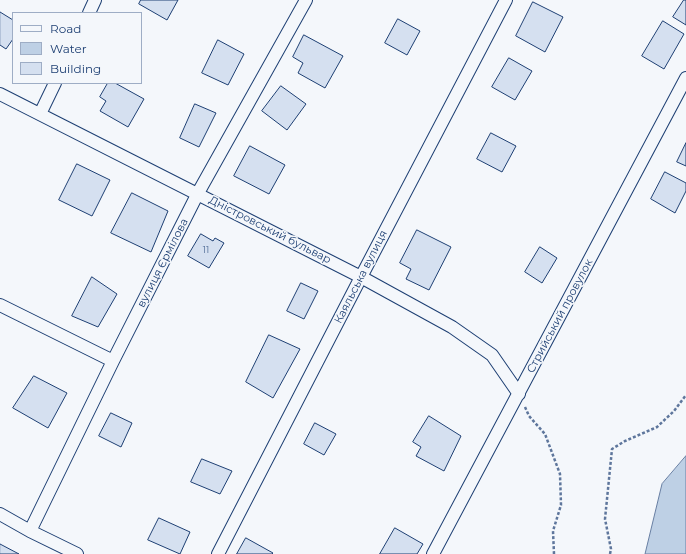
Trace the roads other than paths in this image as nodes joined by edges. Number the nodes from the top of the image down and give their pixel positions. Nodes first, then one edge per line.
1 (95, 0) edge
2 (306, 0) edge
3 (506, 0) edge
4 (89, 12) edge
5 (686, 78) edge
6 (55, 84) edge
7 (0, 94) edge
8 (40, 114) junction
9 (198, 193) junction
10 (361, 277) junction
11 (0, 305) edge
12 (113, 361) junction
13 (519, 394) junction
14 (0, 514) edge
15 (30, 531) junction
16 (77, 554) edge
17 (218, 554) edge
18 (433, 554) edge

1 - 4 street
2 - 9 street, вулиця Єрмілова
3 - 10 street, Каяльська вулиця
5 - 13 street, Стрийський провулок
6 - 8 street
7 - 8 street, Дністровський бульвар
8 - 9 street, Дністровський бульвар
9 - 10 street, Дністровський бульвар
9 - 12 street, вулиця Єрмілова
10 - 13 street, Дністровський бульвар
10 - 17 street, Каяльська вулиця
11 - 12 street
12 - 15 street, вулиця Єрмілова
13 - 18 street, Стрийський провулок
14 - 15 street
15 - 16 street

